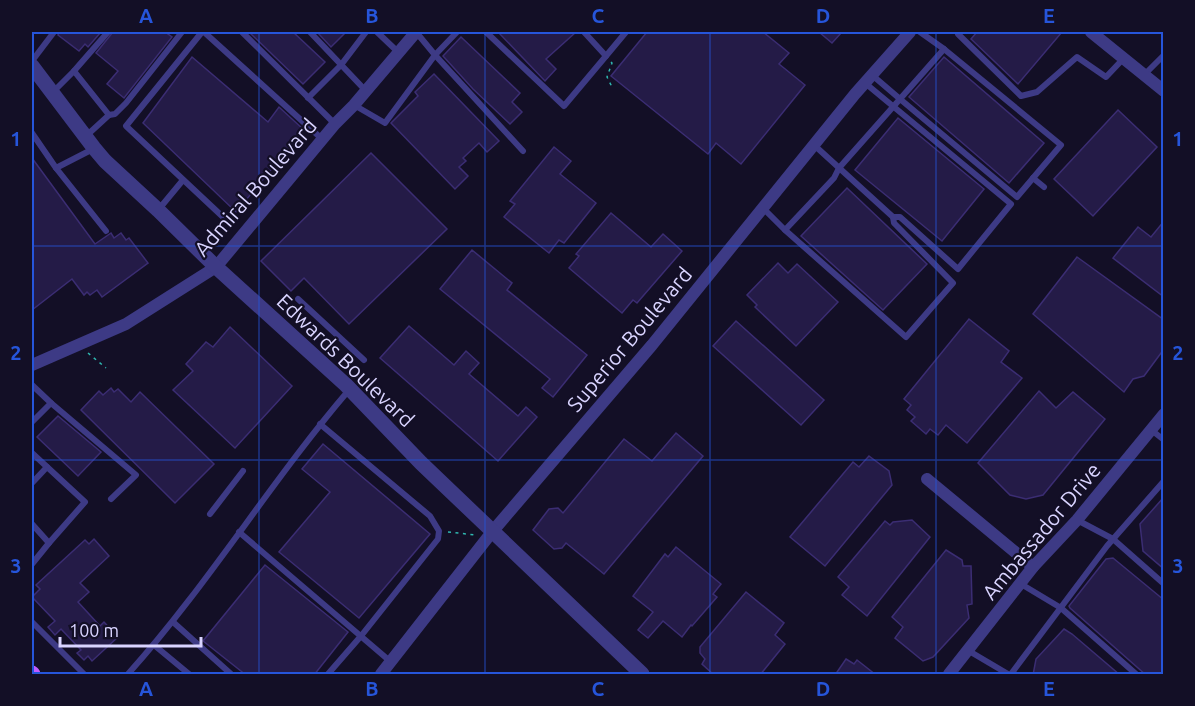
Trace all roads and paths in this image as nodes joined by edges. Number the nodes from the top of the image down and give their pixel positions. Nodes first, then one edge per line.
1 (54, 32) edge
2 (108, 32) edge
3 (182, 32) edge
4 (203, 32) edge
5 (242, 32) edge
6 (310, 32) edge
7 (366, 32) edge
8 (377, 32) edge
9 (416, 32) edge
10 (457, 32) edge
11 (486, 32) edge
12 (584, 32) edge
13 (626, 32) edge
14 (910, 32) edge
15 (920, 32) edge
16 (957, 32) edge
17 (1091, 32) edge
18 (944, 49) junction
19 (399, 52) junction
20 (435, 55) junction
21 (606, 56) junction
22 (1164, 56) edge
23 (1124, 58) junction
24 (32, 61) edge
25 (341, 65) junction
26 (32, 66) edge
27 (74, 71) junction
28 (1144, 75) junction
29 (869, 79) junction
30 (612, 87) dead end
31 (366, 91) junction
32 (1164, 91) edge
33 (52, 93) junction
34 (308, 98) junction
35 (900, 99) junction
36 (354, 105) junction
37 (894, 106) junction
38 (109, 115) junction
39 (335, 124) junction
40 (32, 133) edge
41 (322, 139) junction
42 (90, 142) junction
43 (814, 145) junction
44 (523, 151) dead end
45 (56, 168) junction
46 (839, 168) junction
47 (1033, 178) junction
48 (183, 180) junction
49 (1044, 187) dead end
50 (763, 208) junction
51 (158, 210) junction
52 (223, 217) dead end
53 (893, 217) junction
54 (785, 230) junction
55 (106, 231) dead end
56 (216, 267) junction
57 (297, 299) dead end
58 (79, 345) junction
59 (364, 360) dead end
60 (32, 365) edge
61 (106, 369) dead end
62 (32, 385) edge
63 (350, 389) junction
64 (51, 403) junction
65 (1164, 414) edge
66 (32, 422) edge
67 (320, 424) junction
68 (1150, 429) junction
69 (1164, 440) edge
70 (32, 453) edge
71 (47, 467) junction
72 (243, 471) dead end
73 (927, 479) dead end
74 (1164, 481) edge
75 (32, 483) edge
76 (111, 499) dead end
77 (210, 514) dead end
78 (1077, 520) junction
79 (32, 524) edge
80 (439, 531) junction
81 (492, 531) junction
82 (239, 532) junction
83 (1113, 539) junction
84 (49, 543) junction
85 (32, 564) edge
86 (1033, 567) junction
87 (1021, 584) junction
88 (1164, 584) edge
89 (1060, 608) junction
90 (32, 622) edge
91 (173, 622) junction
92 (361, 636) junction
93 (154, 645) junction
94 (969, 651) junction
95 (392, 662) junction
96 (84, 675) edge
97 (128, 675) edge
98 (189, 675) edge
99 (231, 675) edge
100 (328, 675) edge
101 (381, 675) edge
102 (642, 675) edge
103 (950, 675) edge
104 (1010, 675) edge
105 (1136, 675) edge

1 - 24 lane
2 - 27 lane
3 - 38 lane
4 - 41 lane
4 - 48 lane
5 - 34 lane
6 - 25 lane
7 - 25 lane
8 - 19 lane
9 - 19 street, Admiral Boulevard
9 - 20 lane
10 - 20 lane
11 - 21 lane
12 - 21 lane
13 - 21 lane
14 - 29 street, Superior Boulevard
15 - 18 lane
16 - 23 lane
17 - 23 street
18 - 35 lane
18 - 47 lane
19 - 31 street, Admiral Boulevard
20 - 36 lane
20 - 44 lane
21 - 30 path
22 - 28 lane
23 - 28 street
25 - 31 lane
25 - 34 lane
26 - 33 street, Edwards Boulevard
27 - 33 lane
27 - 38 lane
28 - 32 street
29 - 35 lane
29 - 37 lane
29 - 43 street, Superior Boulevard
31 - 36 street, Admiral Boulevard
33 - 42 street, Edwards Boulevard
34 - 39 lane
35 - 37 lane
35 - 47 lane
36 - 39 street, Admiral Boulevard
37 - 46 lane
37 - 53 lane
38 - 42 lane
39 - 41 street, Admiral Boulevard
40 - 45 lane
41 - 56 street, Admiral Boulevard
42 - 45 lane
42 - 51 street, Edwards Boulevard
43 - 46 lane
43 - 50 street, Superior Boulevard
45 - 55 lane
46 - 53 lane
46 - 54 lane
47 - 49 lane
48 - 51 lane
48 - 52 lane
50 - 54 lane
50 - 81 street, Superior Boulevard
51 - 56 street, Edwards Boulevard
53 - 54 lane
56 - 58 street, Admiral Boulevard
56 - 63 street, Edwards Boulevard
57 - 59 lane
58 - 60 street, Admiral Boulevard
58 - 61 path
62 - 64 lane
63 - 67 lane
63 - 81 street, Edwards Boulevard
64 - 66 lane
64 - 76 lane
65 - 68 street, Ambassador Drive
67 - 80 lane
67 - 82 lane
68 - 69 lane
68 - 78 street, Ambassador Drive
70 - 71 lane
71 - 75 lane
71 - 84 lane
72 - 77 lane
73 - 86 street
74 - 83 lane
78 - 83 lane
78 - 86 street, Ambassador Drive
79 - 84 lane
80 - 81 path
80 - 92 lane
81 - 95 street, Superior Boulevard
81 - 102 street, Edwards Boulevard
82 - 91 lane
82 - 92 lane
83 - 88 lane
83 - 89 lane
84 - 85 lane
86 - 87 street, Ambassador Drive
87 - 89 lane
87 - 94 street, Ambassador Drive
89 - 104 lane
89 - 105 lane
90 - 96 lane
91 - 93 lane
91 - 99 lane
92 - 95 lane
92 - 100 lane
93 - 97 lane
93 - 98 lane
94 - 103 street, Ambassador Drive
94 - 104 lane
95 - 101 street, Superior Boulevard

